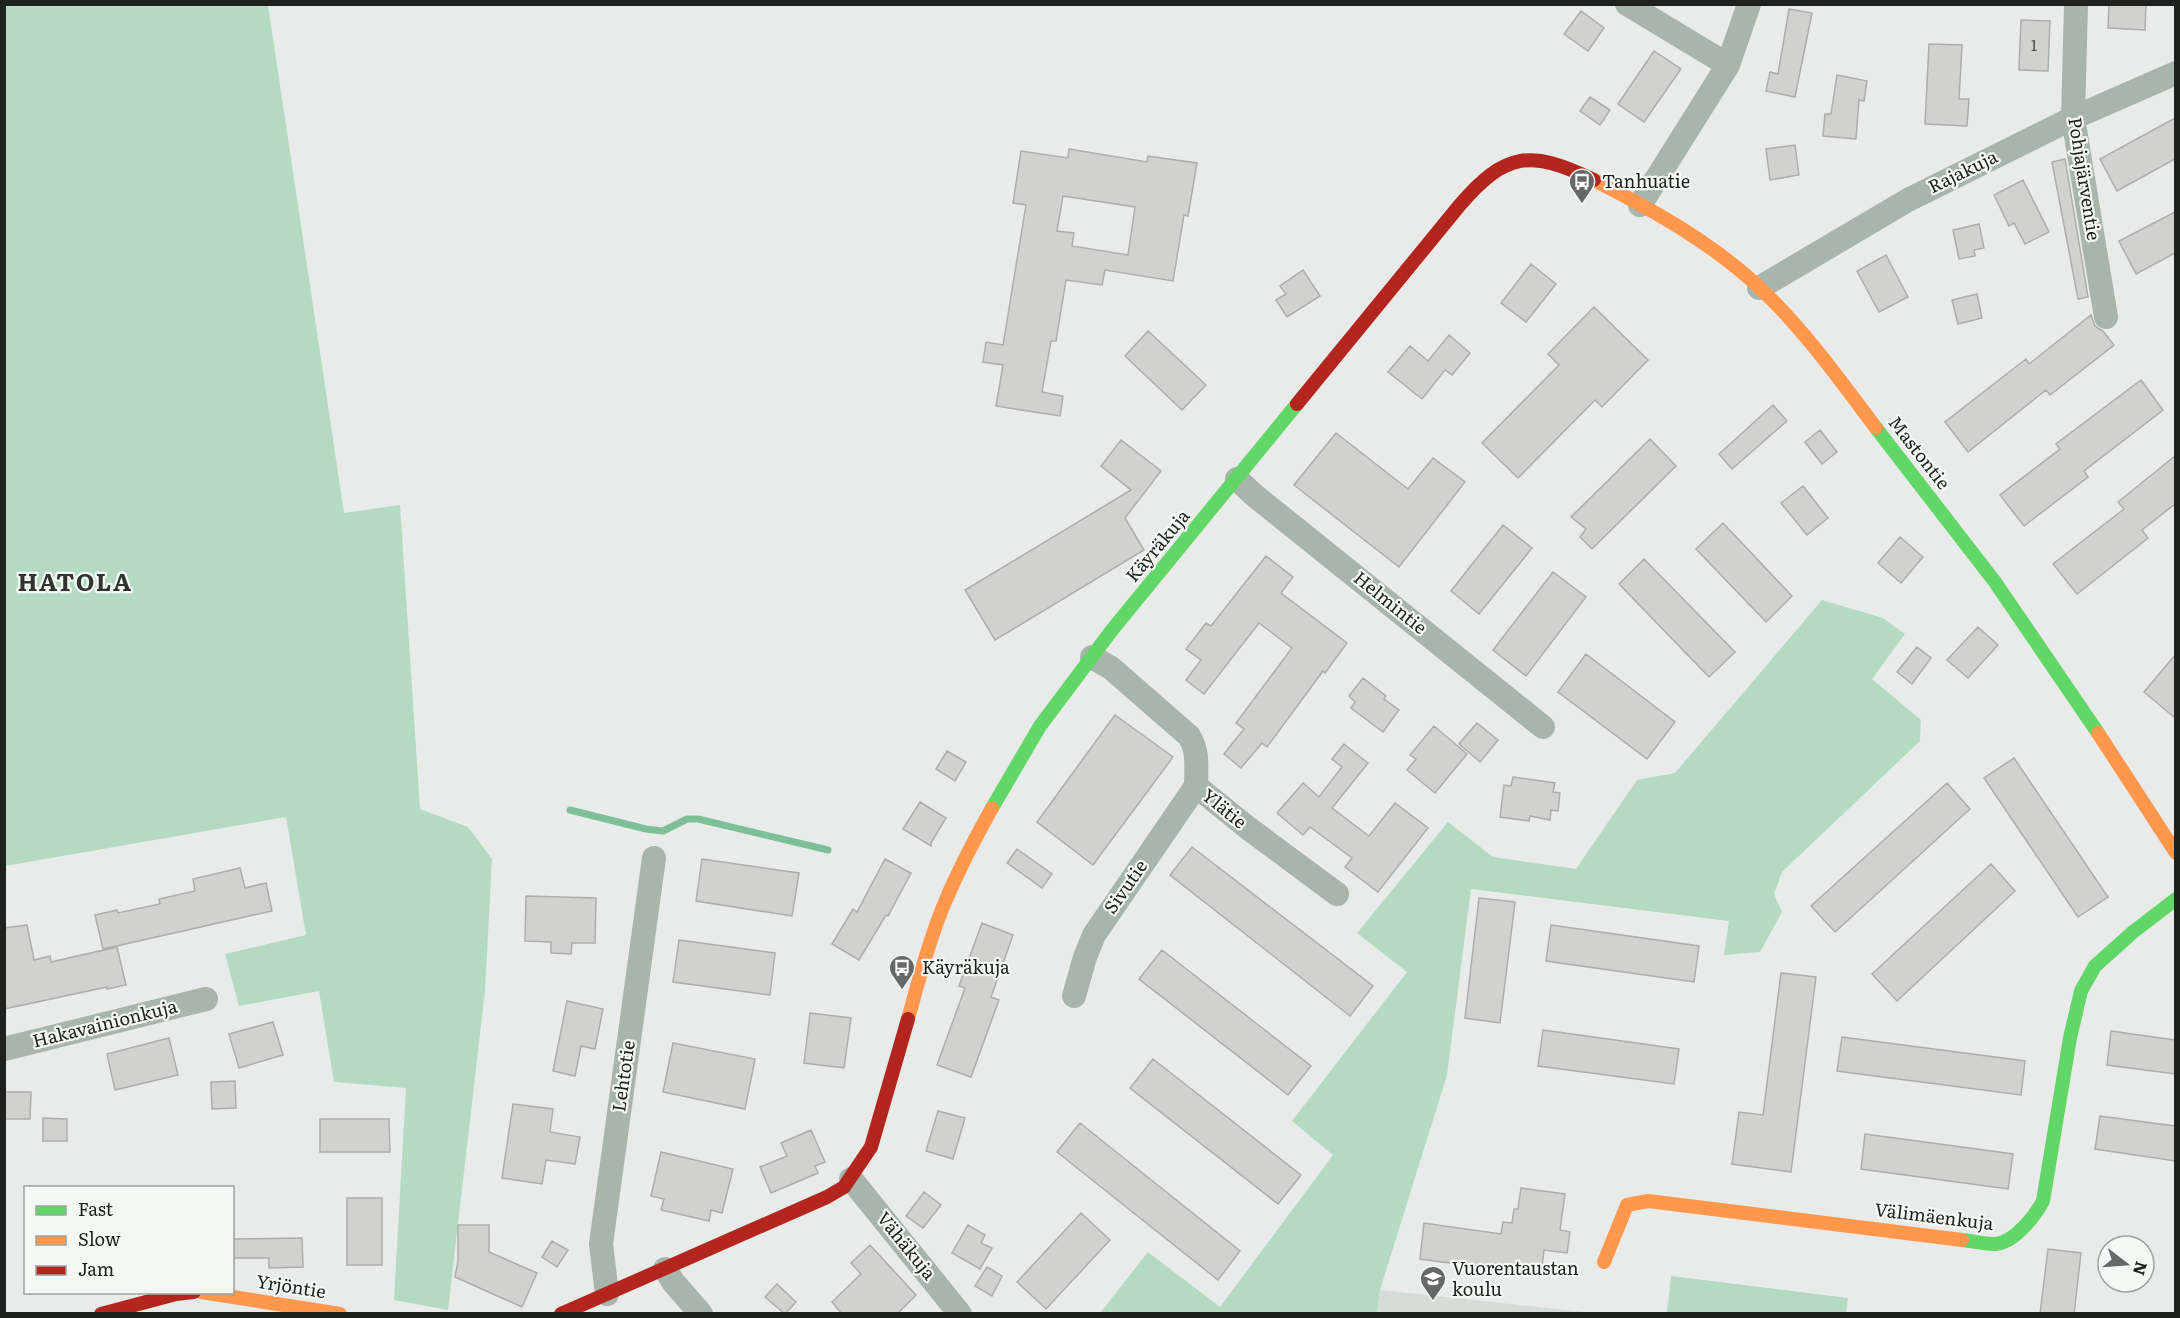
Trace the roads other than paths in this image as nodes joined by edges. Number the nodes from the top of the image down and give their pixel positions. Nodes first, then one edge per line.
1 (1627, 4) edge
2 (1749, 4) edge
3 (2076, 4) edge
4 (1728, 64) junction
5 (2175, 73) edge
6 (2073, 118) junction
7 (1550, 162) joint
8 (1640, 205) junction
9 (1759, 288) junction
10 (2106, 316) dead end
11 (1237, 479) junction
12 (1092, 657) junction
13 (1544, 727) dead end
14 (1196, 786) junction
15 (2175, 853) edge
16 (654, 858) dead end
17 (1337, 894) dead end
18 (2175, 899) edge
19 (1074, 996) dead end
20 (206, 999) dead end
21 (4, 1049) edge
22 (852, 1179) junction
23 (1604, 1262) dead end
24 (665, 1269) junction
25 (176, 1294) edge
26 (208, 1294) edge
27 (607, 1294) junction
28 (100, 1314) edge
29 (340, 1314) edge
30 (561, 1314) edge
31 (700, 1314) edge
32 (960, 1314) edge

1 - 4 street
2 - 4 street
3 - 6 street, Pohjajärventie
4 - 8 street
5 - 6 street, Rajakuja
6 - 9 street, Rajakuja
6 - 10 street, Pohjajärventie
7 - 8 street, Mastontie
7 - 11 street, Käyräkuja
8 - 9 street, Mastontie
9 - 15 street, Mastontie
11 - 12 street, Käyräkuja
11 - 13 street, Helmintie
12 - 14 street, Ylätie
12 - 22 street, Käyräkuja
14 - 17 street, Ylätie
14 - 19 street, Sivutie
16 - 27 street, Lehtotie
18 - 23 street, Välimäenkuja
20 - 21 street, Hakavainionkuja
22 - 24 street, Käyräkuja
22 - 32 street, Vähäkuja
24 - 27 street, Käyräkuja
24 - 31 street
25 - 28 street
26 - 29 street, Yrjöntie
27 - 30 street, Käyräkuja

